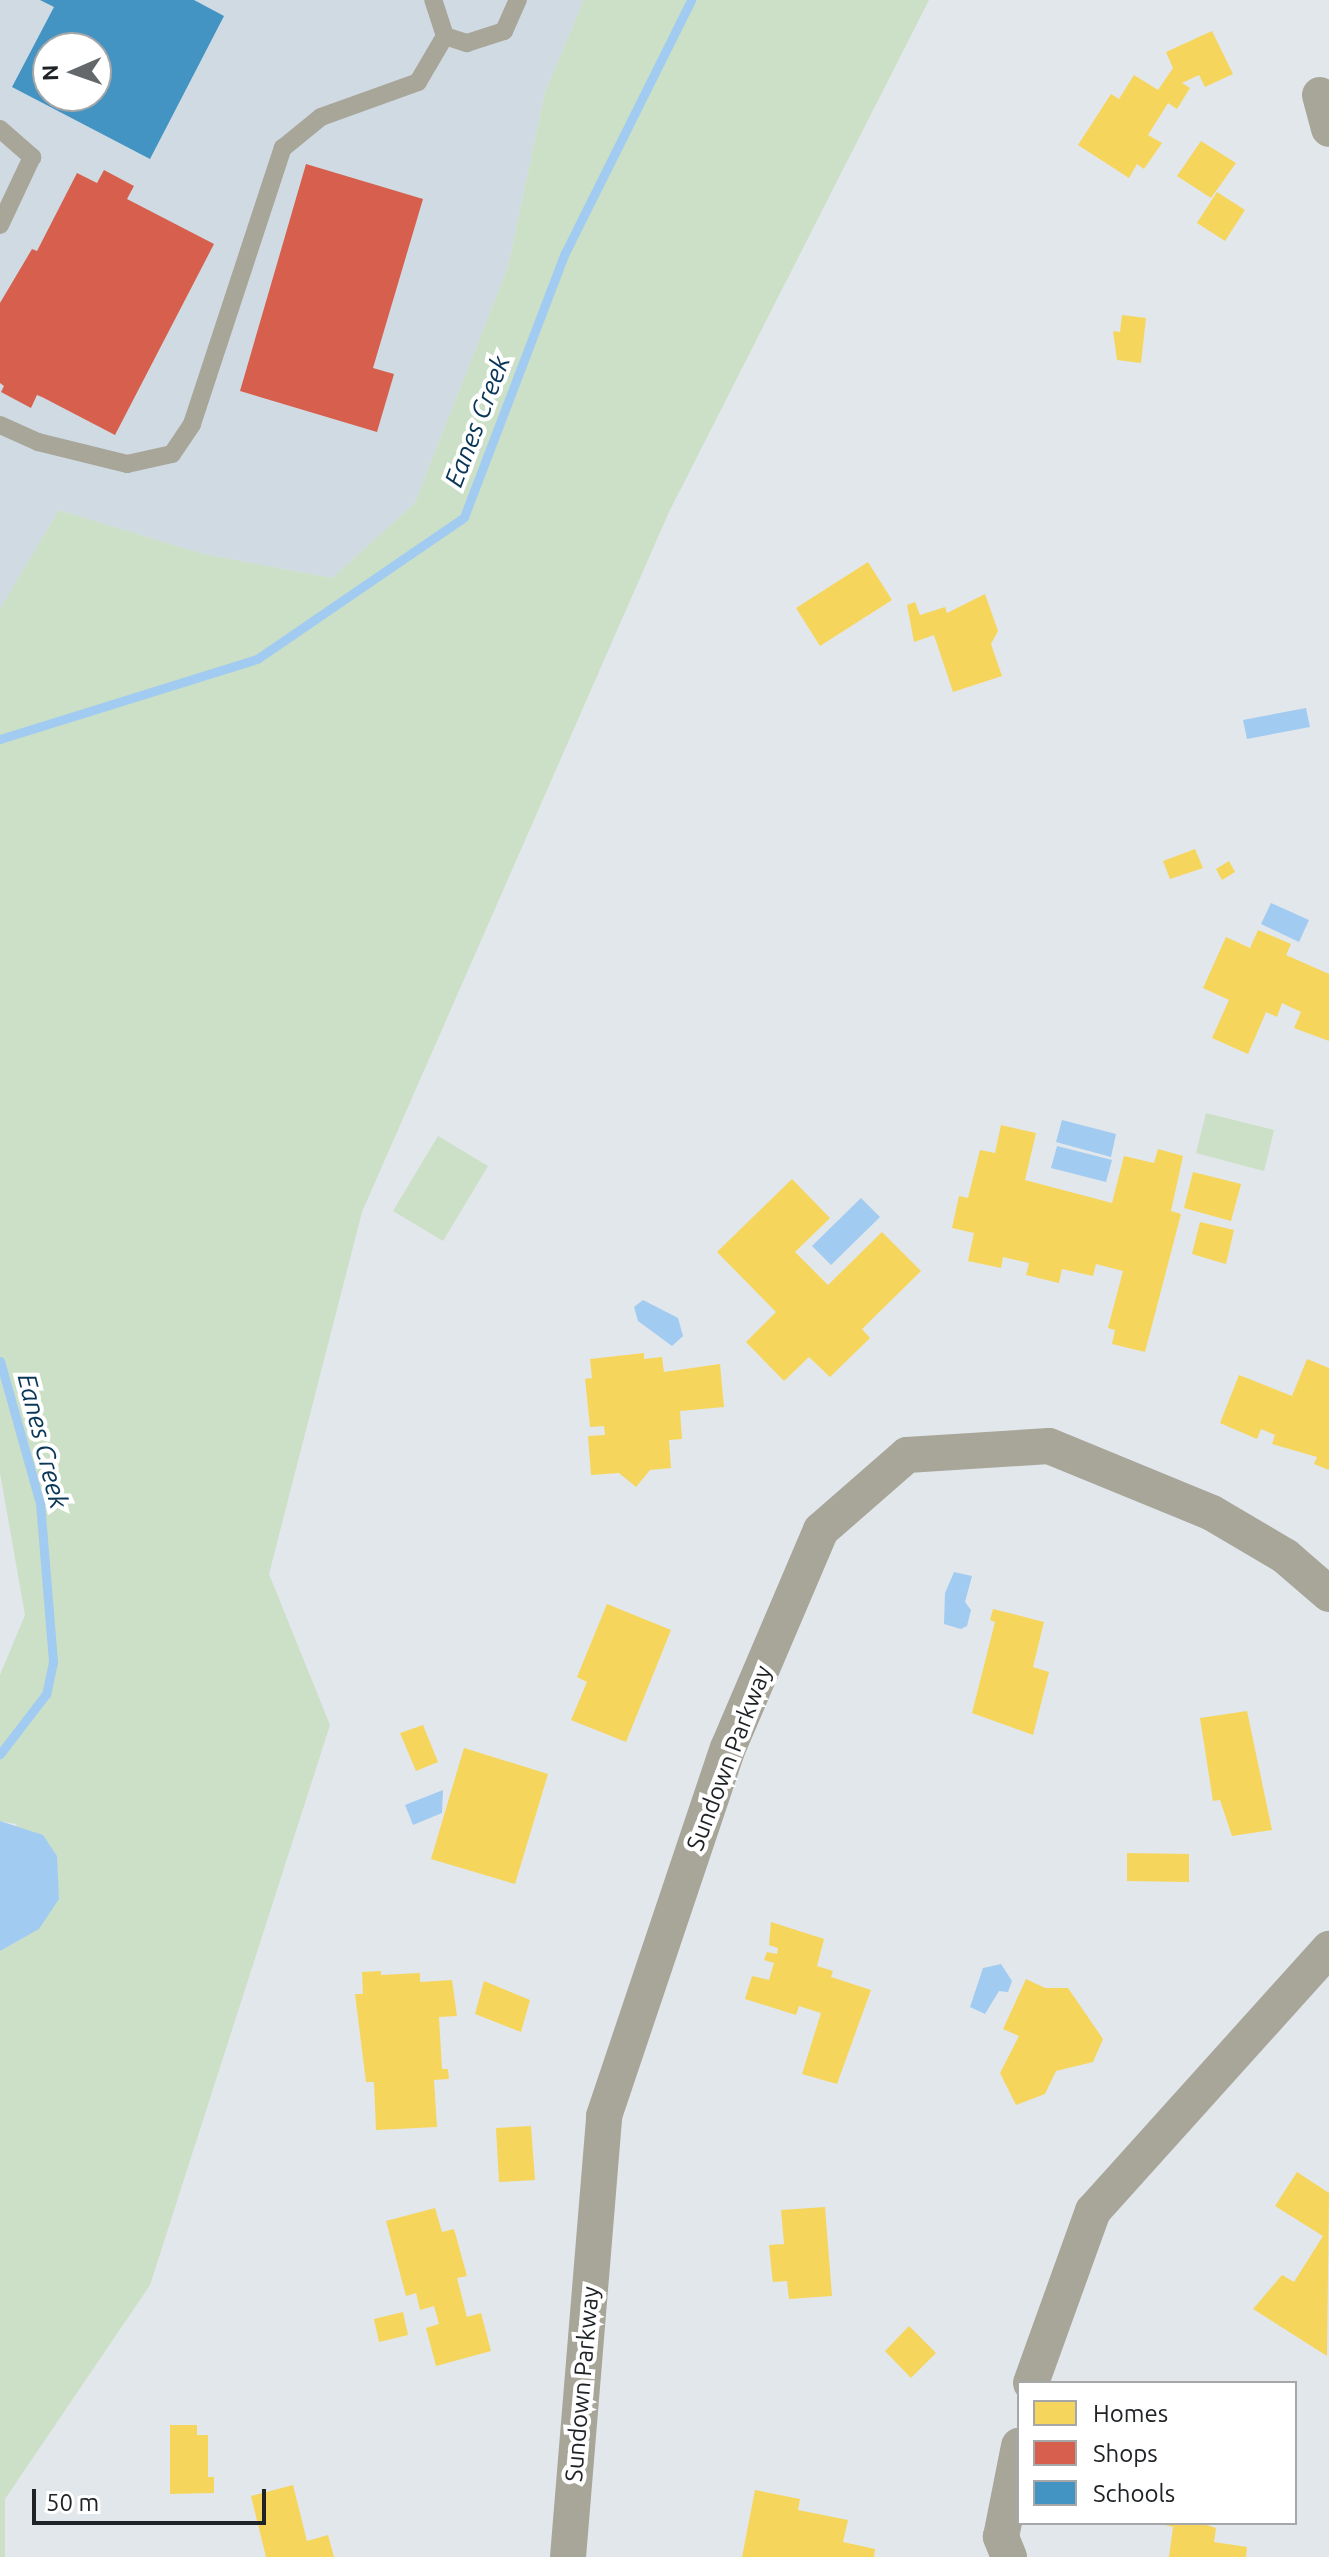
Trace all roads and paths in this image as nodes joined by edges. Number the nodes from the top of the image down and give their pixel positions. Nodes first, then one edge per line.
1 (433, 0) edge
2 (518, 0) edge
3 (445, 36) junction
4 (0, 129) edge
5 (0, 225) edge
6 (0, 425) edge
7 (1329, 1594) edge
8 (1329, 1949) edge
9 (1032, 2381) edge
10 (1017, 2456) edge
11 (568, 2557) edge
12 (1009, 2557) edge

1 - 3 lane
2 - 3 lane
3 - 6 lane
4 - 5 lane
7 - 11 street, Sundown Parkway
8 - 9 street
10 - 12 street

